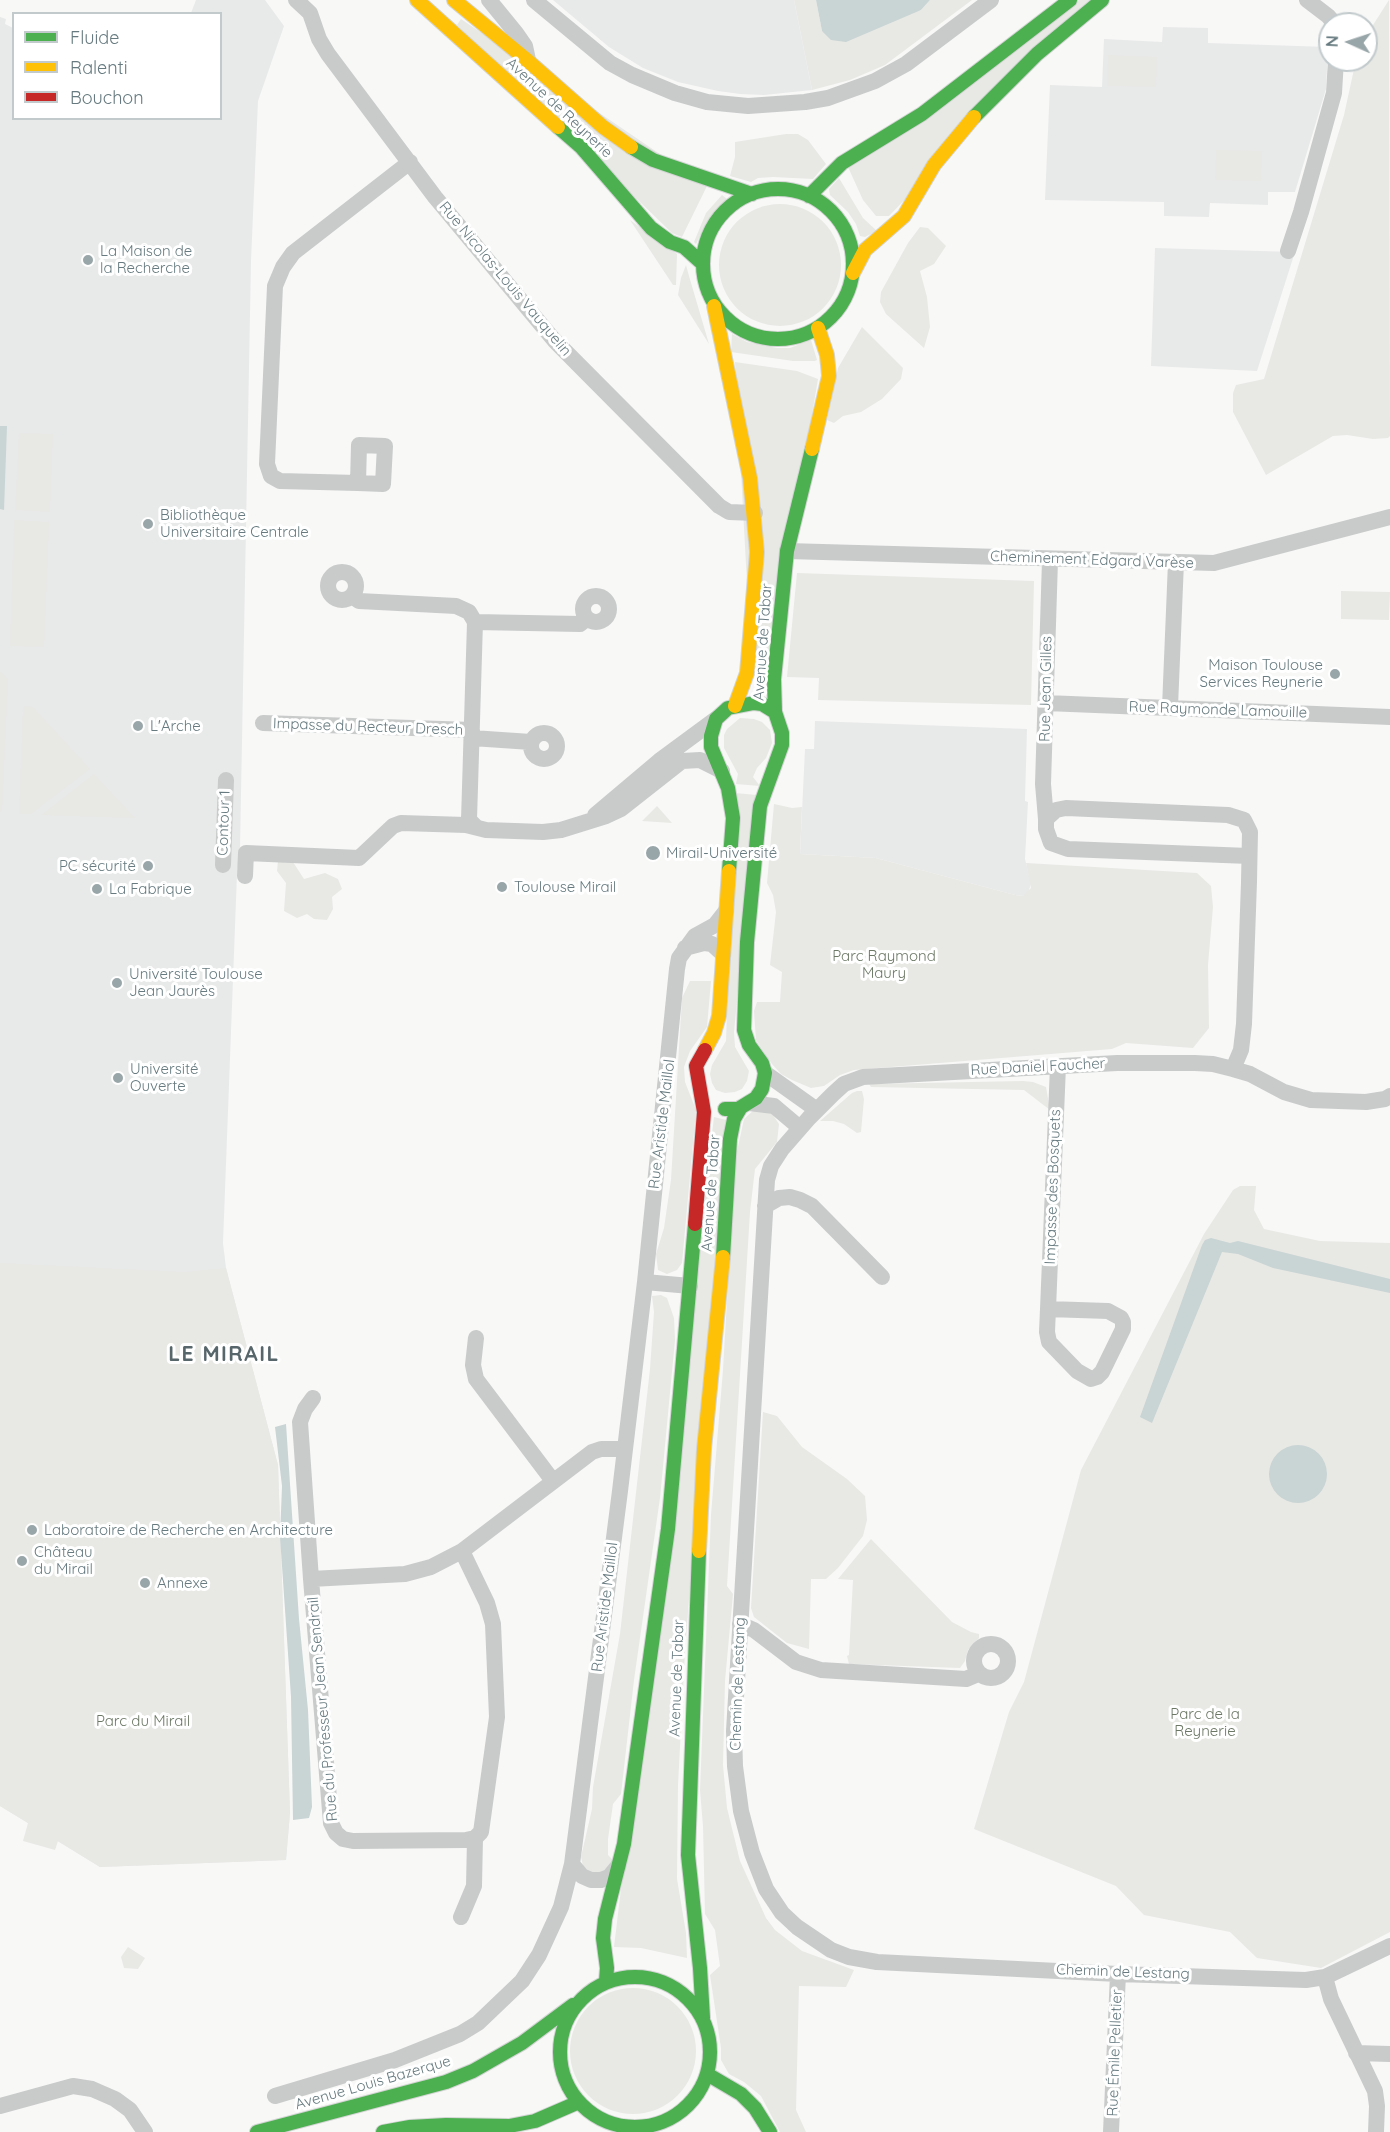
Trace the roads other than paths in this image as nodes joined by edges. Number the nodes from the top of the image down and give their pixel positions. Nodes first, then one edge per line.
1 (296, 0) edge
2 (406, 0) edge
3 (454, 0) edge
4 (489, 0) edge
5 (534, 0) edge
6 (992, 0) edge
7 (1070, 0) edge
8 (1102, 0) edge
9 (1307, 0) edge
10 (421, 4) edge
11 (1323, 12) edge
12 (528, 61) junction
13 (1335, 72) edge
14 (410, 162) junction
15 (752, 194) junction
16 (809, 196) junction
17 (1288, 251) dead end
18 (703, 264) junction
19 (853, 273) junction
20 (713, 303) junction
21 (818, 328) junction
22 (358, 483) dead end
23 (755, 513) junction
24 (1390, 517) edge
25 (787, 551) junction
26 (1050, 560) junction
27 (1176, 562) junction
28 (352, 596) dead end
29 (586, 619) dead end
30 (475, 622) junction
31 (1046, 703) junction
32 (735, 706) junction
33 (1170, 707) junction
34 (775, 712) junction
35 (1390, 717) edge
36 (716, 719) junction
37 (263, 723) dead end
38 (472, 734) junction
39 (531, 742) dead end
40 (722, 771) junction
41 (226, 780) dead end
42 (591, 819) junction
43 (1047, 819) junction
44 (476, 827) junction
45 (1250, 856) junction
46 (223, 865) dead end
47 (245, 876) dead end
48 (726, 911) junction
49 (685, 948) junction
50 (723, 954) junction
51 (1058, 1066) junction
52 (1233, 1068) junction
53 (765, 1072) junction
54 (701, 1090) junction
55 (1390, 1096) edge
56 (745, 1105) junction
57 (808, 1119) junction
58 (765, 1206) junction
59 (882, 1277) dead end
60 (645, 1282) junction
61 (690, 1286) junction
62 (1048, 1309) junction
63 (476, 1338) dead end
64 (313, 1398) dead end
65 (625, 1449) junction
66 (553, 1481) junction
67 (462, 1551) junction
68 (310, 1579) junction
69 (740, 1624) junction
70 (978, 1674) dead end
71 (475, 1838) junction
72 (621, 1863) junction
73 (572, 1864) junction
74 (461, 1917) dead end
75 (1390, 1946) edge
76 (1118, 1974) junction
77 (1325, 1977) junction
78 (606, 1981) junction
79 (584, 1996) junction
80 (703, 2018) junction
81 (1356, 2053) junction
82 (1390, 2054) edge
83 (707, 2074) junction
84 (275, 2096) dead end
85 (579, 2102) junction
86 (0, 2106) edge
87 (623, 2128) edge
88 (145, 2132) edge
89 (257, 2132) edge
90 (382, 2132) edge
91 (770, 2132) edge
92 (1112, 2132) edge
93 (1376, 2132) edge

1 - 14 street, Rue Nicolas-Louis Vauquelin
2 - 10 main road
3 - 12 main road, Avenue de Reynerie
4 - 12 street
5 - 6 street
7 - 16 main road
8 - 19 main road
9 - 11 street
10 - 18 main road, Avenue de Reynerie
12 - 15 main road, Avenue de Reynerie
13 - 17 street
14 - 22 street
14 - 23 street, Rue Nicolas-Louis Vauquelin
15 - 16 main road
15 - 18 main road
16 - 19 main road
18 - 20 main road
19 - 21 main road
20 - 21 main road
20 - 23 main road, Avenue de Tabar
21 - 25 main road, Avenue de Tabar
23 - 32 main road, Avenue de Tabar
24 - 27 street, Cheminement Edgard Varèse
25 - 26 street, Cheminement Edgard Varèse
25 - 34 main road, Avenue de Tabar
26 - 27 street, Cheminement Edgard Varèse
26 - 31 street, Rue Jean Gilles
27 - 33 street
28 - 30 street
29 - 30 street
30 - 38 street
31 - 33 street, Rue Raymonde Lamouille
31 - 43 street, Rue Jean Gilles
32 - 34 main road
32 - 36 main road, Avenue de Tabar
33 - 35 street, Rue Raymonde Lamouille
34 - 53 main road, Avenue de Tabar
36 - 40 main road, Avenue de Tabar
36 - 42 street
37 - 38 street, Impasse du Recteur Dresch
38 - 39 street, Impasse du Recteur Dresch
38 - 44 street
40 - 42 street
40 - 48 main road, Avenue de Tabar
41 - 46 street, Contour 1
42 - 44 street
43 - 45 street, Rue Jean Gilles
43 - 45 street
44 - 47 street
45 - 52 street
48 - 49 street
48 - 50 main road, Avenue de Tabar
49 - 50 street
49 - 60 street, Rue Aristide Maillol
50 - 54 main road, Avenue de Tabar
51 - 52 street, Rue Daniel Faucher
51 - 57 street, Rue Daniel Faucher
51 - 62 street, Impasse des Bosquets
52 - 55 street, Rue Daniel Faucher
53 - 56 main road, Avenue de Tabar
53 - 57 street
54 - 56 main road
54 - 61 main road, Avenue de Tabar
56 - 57 street
56 - 80 main road, Avenue de Tabar
57 - 58 street, Chemin de Lestang
58 - 59 street
58 - 69 street, Chemin de Lestang
60 - 61 street
60 - 65 street, Rue Aristide Maillol
61 - 72 main road, Avenue de Tabar
62 - 62 street, Impasse des Bosquets
63 - 66 street
64 - 68 street
65 - 66 street
65 - 73 street, Rue Aristide Maillol
66 - 67 street
67 - 68 street
67 - 71 street
68 - 71 street, Rue du Professeur Jean Sendrail
69 - 70 street
69 - 76 street, Chemin de Lestang
71 - 74 street
72 - 73 street
72 - 78 main road, Avenue de Tabar
73 - 84 street, Rue Aristide Maillol
75 - 77 street, Chemin de Lestang
76 - 77 street, Chemin de Lestang
76 - 92 street, Rue Émile Pelletier
77 - 81 street
78 - 79 main road
78 - 80 main road
79 - 85 main road
79 - 89 main road, Avenue Louis Bazerque
80 - 83 main road
81 - 82 street
81 - 93 street
83 - 87 main road
83 - 91 main road
85 - 87 main road
85 - 90 main road
86 - 88 street

